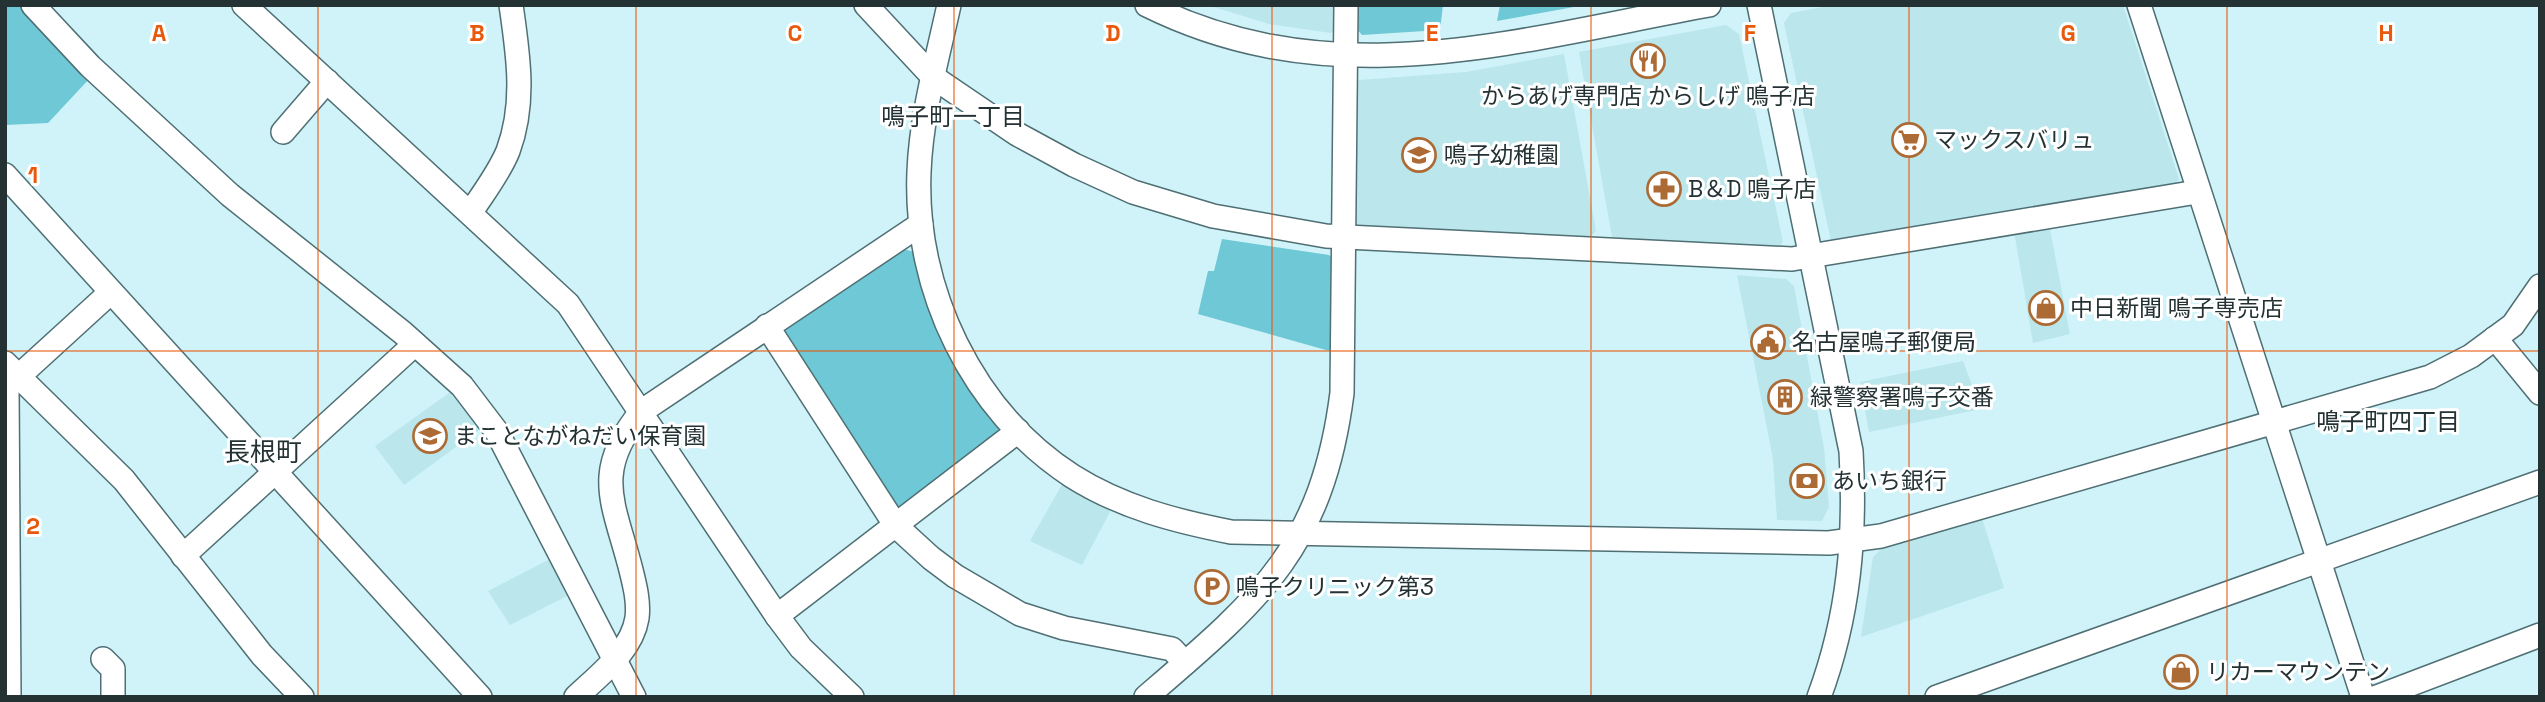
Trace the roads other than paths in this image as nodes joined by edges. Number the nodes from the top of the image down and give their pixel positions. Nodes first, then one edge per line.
1 (33, 5) edge
2 (244, 5) edge
3 (511, 5) edge
4 (866, 5) edge
5 (949, 5) edge
6 (1147, 5) edge
7 (1346, 5) edge
8 (1709, 5) edge
9 (1759, 5) edge
10 (2139, 5) edge
11 (1346, 57) junction
12 (933, 77) junction
13 (327, 81) junction
14 (284, 132) dead end
15 (5, 175) edge
16 (2197, 192) junction
17 (471, 212) junction
18 (921, 224) junction
19 (1344, 237) junction
20 (1811, 258) junction
21 (2540, 286) edge
22 (111, 292) junction
23 (767, 326) junction
24 (2495, 338) junction
25 (415, 344) junction
26 (9, 379) edge
27 (2540, 393) edge
28 (642, 411) junction
29 (2274, 422) junction
30 (1018, 431) junction
31 (275, 473) junction
32 (2540, 482) edge
33 (896, 526) junction
34 (1303, 533) junction
35 (1853, 541) junction
36 (183, 556) junction
37 (2319, 562) junction
38 (778, 616) junction
39 (2540, 635) edge
40 (103, 659) dead end
41 (616, 660) junction
42 (1185, 663) junction
43 (9, 697) edge
44 (113, 697) edge
45 (302, 697) edge
46 (480, 697) edge
47 (576, 697) edge
48 (634, 697) edge
49 (852, 697) edge
50 (1146, 697) edge
51 (1819, 697) edge
52 (1937, 697) edge
53 (2363, 697) edge
54 (2377, 697) edge

1 - 25 street
2 - 13 street
3 - 17 street
4 - 12 street
5 - 12 street
6 - 11 street
7 - 11 street
8 - 11 street
9 - 20 street
10 - 16 street
11 - 19 street
12 - 18 street
12 - 19 street
13 - 14 street
13 - 17 street
15 - 22 street
16 - 20 street
16 - 29 street
17 - 28 street
18 - 23 street
18 - 30 street
19 - 20 street
19 - 34 street
20 - 35 street
21 - 24 street
22 - 26 street
22 - 31 street
23 - 28 street
23 - 33 street
24 - 27 street
24 - 29 street
25 - 31 street
25 - 41 street
26 - 36 street
26 - 43 street
28 - 38 street
28 - 41 street
29 - 35 street
29 - 37 street
30 - 33 street
30 - 34 street
31 - 36 street
31 - 46 street
32 - 37 street
33 - 38 street
33 - 42 street
34 - 35 street
34 - 42 street
35 - 51 street
36 - 45 street
37 - 52 street
37 - 53 street
38 - 49 street
39 - 54 street
40 - 44 street
41 - 47 street
41 - 48 street
42 - 50 street

